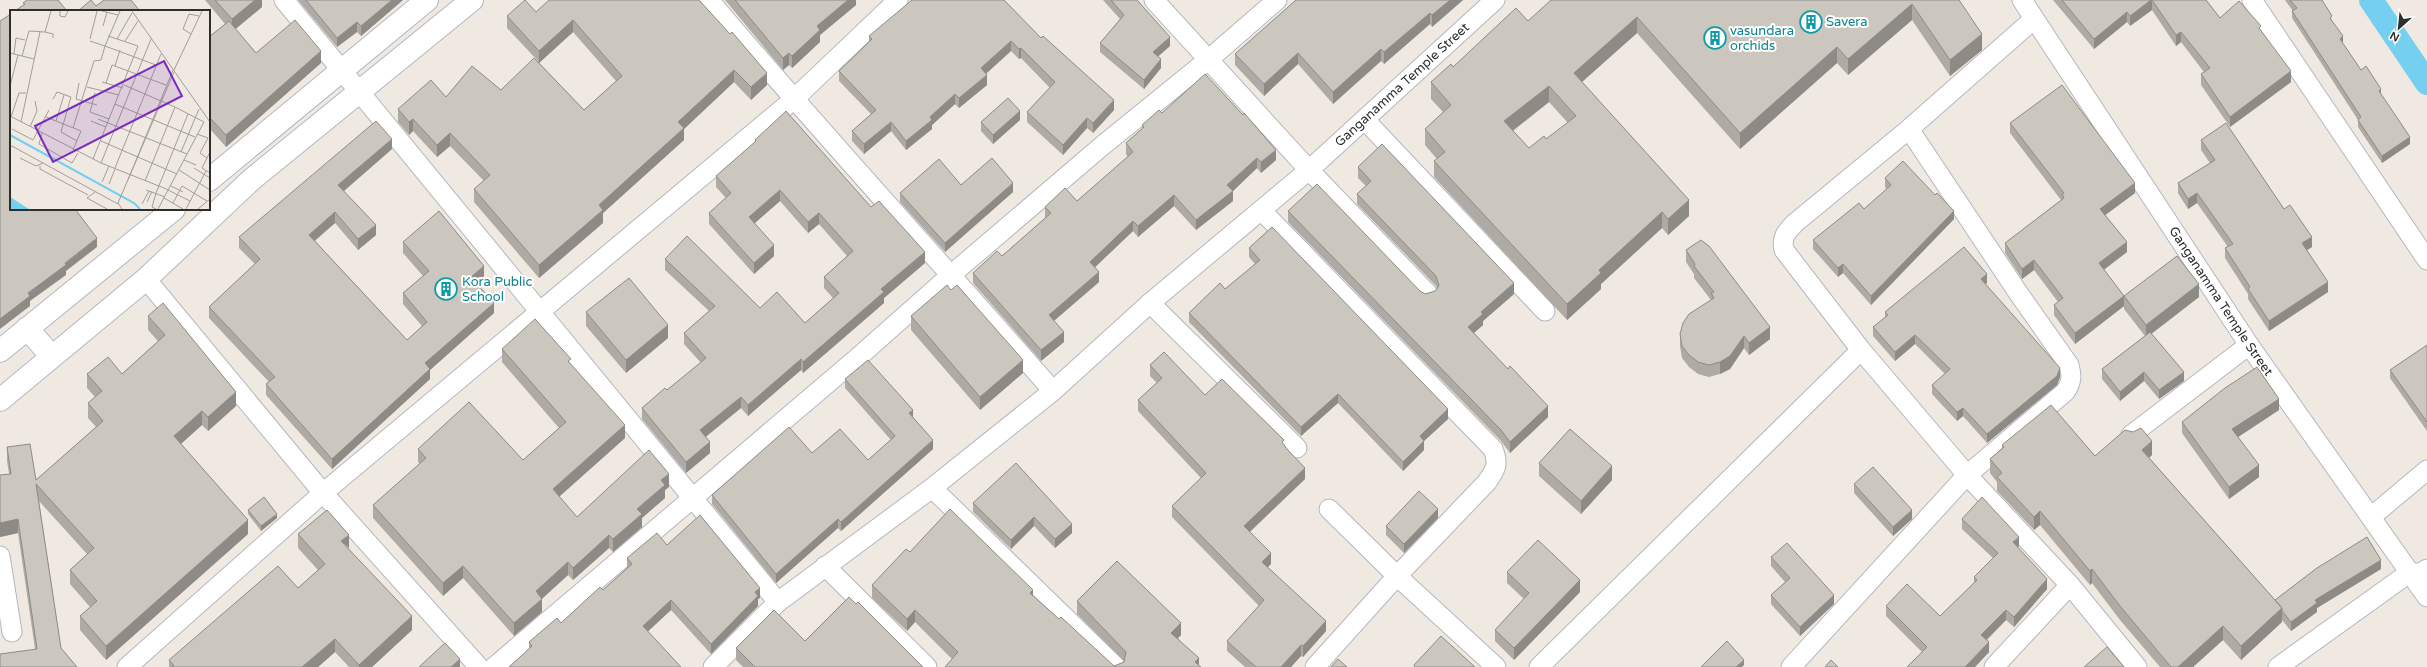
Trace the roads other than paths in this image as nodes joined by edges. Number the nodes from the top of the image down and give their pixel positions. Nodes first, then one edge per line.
1 (284, 0) edge
2 (427, 0) edge
3 (472, 0) edge
4 (709, 0) edge
5 (898, 0) edge
6 (1154, 0) edge
7 (1277, 0) edge
8 (1495, 0) edge
9 (2022, 0) edge
10 (2252, 0) edge
11 (2034, 19) junction
12 (1208, 60) junction
13 (343, 70) junction
14 (360, 93) junction
15 (793, 100) junction
16 (1365, 120) junction
17 (1909, 129) junction
18 (1309, 170) junction
19 (210, 179) edge
20 (173, 210) edge
21 (1261, 210) junction
22 (2427, 260) edge
23 (952, 274) junction
24 (146, 279) junction
25 (1428, 294) edge
26 (1150, 303) junction
27 (540, 311) junction
28 (1545, 311) dead end
29 (27, 328) junction
30 (2249, 345) junction
31 (1861, 350) junction
32 (0, 351) edge
33 (52, 357) junction
34 (1053, 391) junction
35 (0, 400) edge
36 (2131, 435) edge
37 (1297, 448) dead end
38 (2427, 470) edge
39 (1967, 475) junction
40 (932, 488) junction
41 (323, 493) junction
42 (694, 498) junction
43 (1329, 509) dead end
44 (2370, 517) junction
45 (0, 556) edge
46 (825, 566) junction
47 (2427, 569) edge
48 (2409, 573) junction
49 (1397, 576) junction
50 (2070, 586) junction
51 (2427, 597) edge
52 (778, 602) junction
53 (12, 632) dead end
54 (136, 664) edge
55 (479, 667) edge
56 (494, 667) edge
57 (713, 667) edge
58 (927, 667) edge
59 (1116, 667) edge
60 (1315, 667) edge
61 (1496, 667) edge
62 (1539, 667) edge
63 (1791, 667) edge
64 (1994, 667) edge
65 (2137, 667) edge
66 (2278, 667) edge

1 - 13 street
2 - 13 street
3 - 14 street
4 - 15 street
5 - 15 street
6 - 12 street
7 - 12 street
8 - 16 street, Ganganamma Temple Street
9 - 11 street, Ganganamma Temple Street
10 - 22 street
11 - 17 street
11 - 30 street, Ganganamma Temple Street
12 - 18 street
12 - 23 street
13 - 14 street
13 - 19 street
14 - 24 street
14 - 27 street
15 - 23 street
15 - 27 street
16 - 18 street, Ganganamma Temple Street
16 - 28 street
17 - 31 street
17 - 39 street
18 - 21 street, Ganganamma Temple Street
18 - 25 street
20 - 29 street
21 - 26 street, Ganganamma Temple Street
21 - 49 street
23 - 34 street
23 - 42 street
24 - 33 street
24 - 41 street
26 - 34 street, Ganganamma Temple Street
26 - 37 street
27 - 41 street
27 - 42 street
29 - 32 street
29 - 33 street
30 - 36 street
30 - 44 street, Ganganamma Temple Street
31 - 39 street
31 - 62 street
33 - 35 street
34 - 40 street, Ganganamma Temple Street
38 - 44 street
39 - 50 street
39 - 63 street
40 - 46 street, Ganganamma Temple Street
40 - 59 street
41 - 54 street
41 - 55 street
42 - 52 street
42 - 56 street
43 - 49 street
44 - 48 street, Ganganamma Temple Street
45 - 53 street
46 - 52 street, Ganganamma Temple Street
46 - 58 street
47 - 48 street
48 - 51 street, Ganganamma Temple Street
48 - 66 street
49 - 60 street
49 - 61 street
50 - 64 street
50 - 65 street
52 - 57 street, Ganganamma Temple Street

